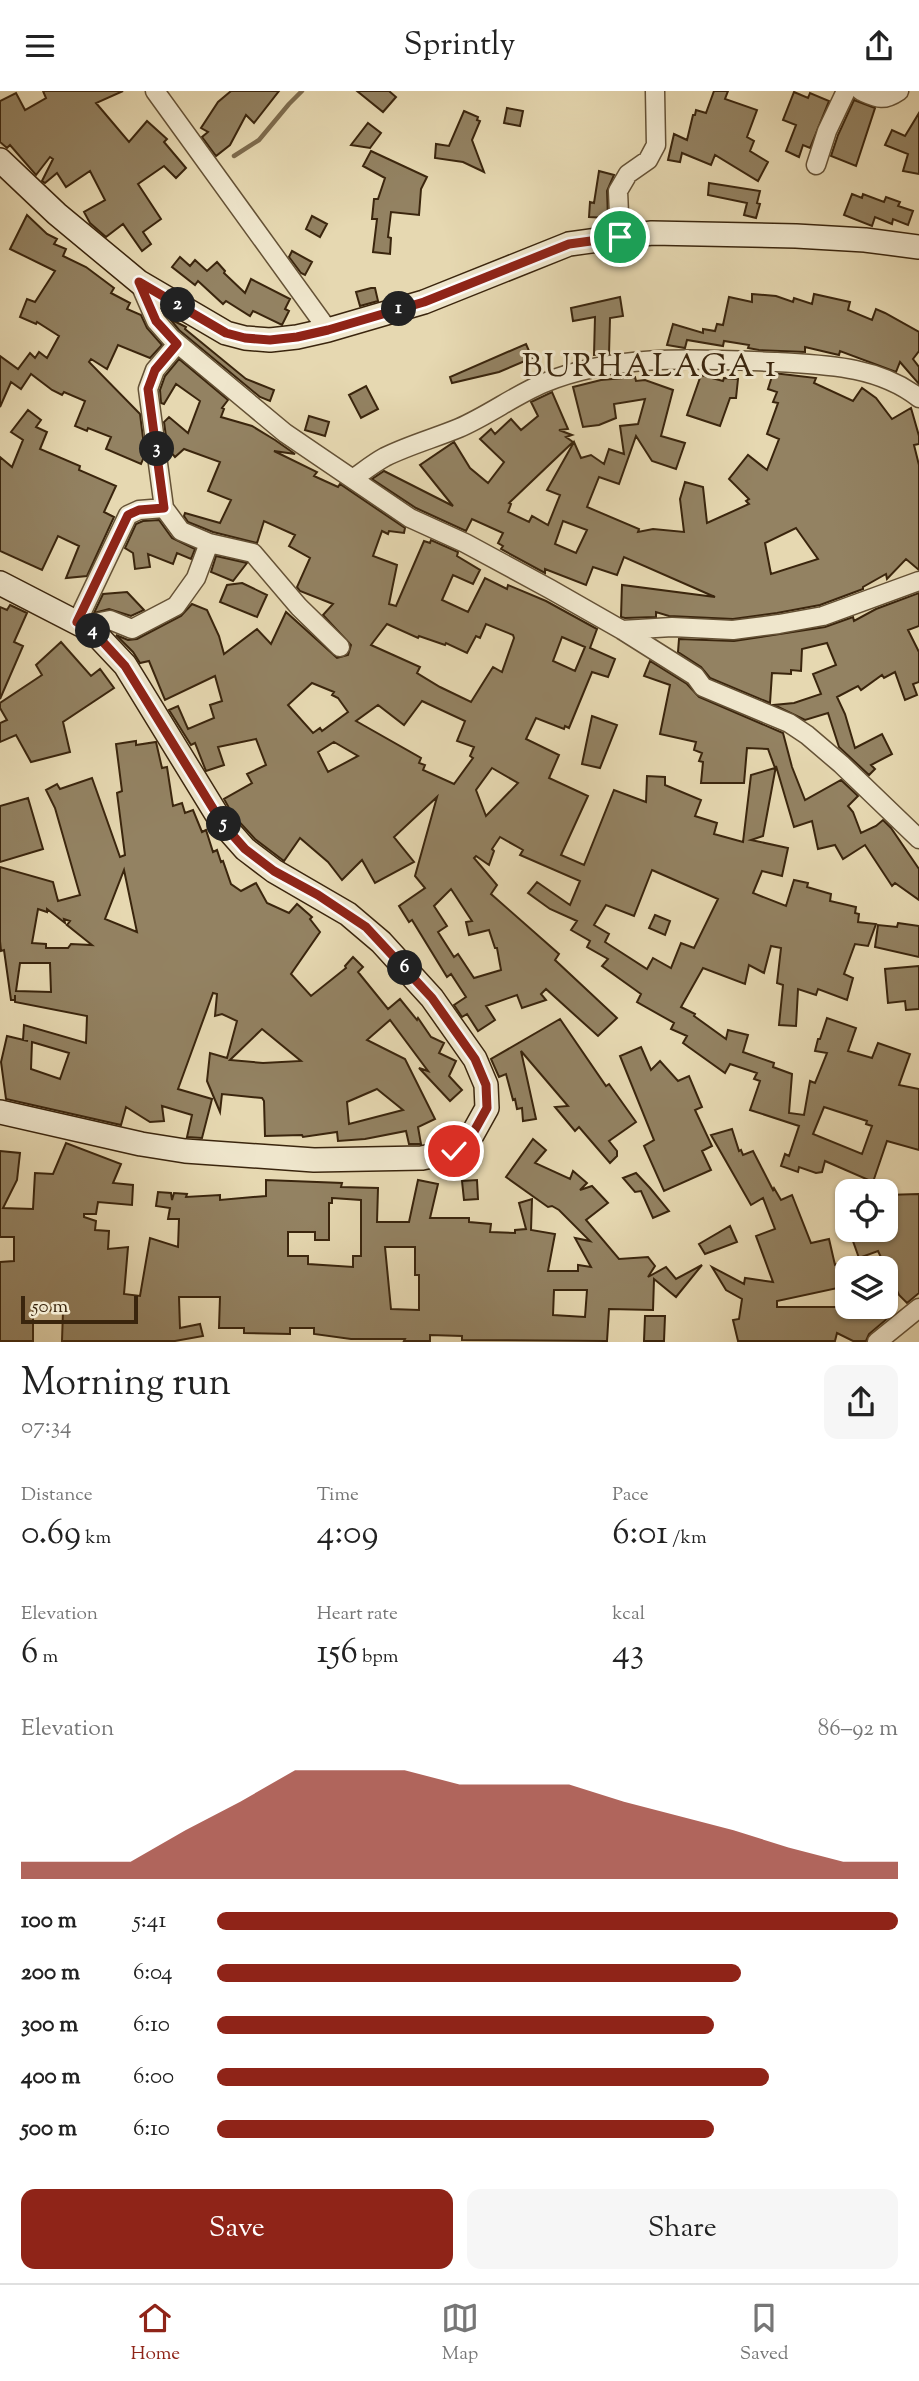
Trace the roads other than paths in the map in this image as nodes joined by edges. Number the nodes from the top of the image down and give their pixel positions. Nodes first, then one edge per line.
1 (155, 91) edge
2 (655, 91) edge
3 (846, 91) edge
4 (861, 91) edge
5 (899, 91) edge
6 (0, 160) edge
7 (816, 165) dead end
8 (620, 237) junction
9 (919, 247) edge
10 (139, 282) junction
11 (328, 330) junction
12 (177, 344) junction
13 (919, 398) edge
14 (354, 478) junction
15 (164, 508) junction
16 (209, 543) junction
17 (919, 581) edge
18 (0, 583) edge
19 (85, 627) junction
20 (622, 630) junction
21 (340, 647) dead end
22 (919, 839) edge
23 (0, 1112) edge
24 (919, 1308) edge
25 (877, 1342) edge

1 - 11 street
2 - 8 street
3 - 7 street
4 - 5 street
6 - 10 street
8 - 9 street
8 - 11 street
10 - 11 street
10 - 12 street
12 - 14 street
12 - 15 street
13 - 14 street
14 - 20 street
15 - 16 street
15 - 19 street
16 - 19 street
16 - 21 street
17 - 20 street
18 - 19 street
19 - 23 street
20 - 22 street
24 - 25 street

